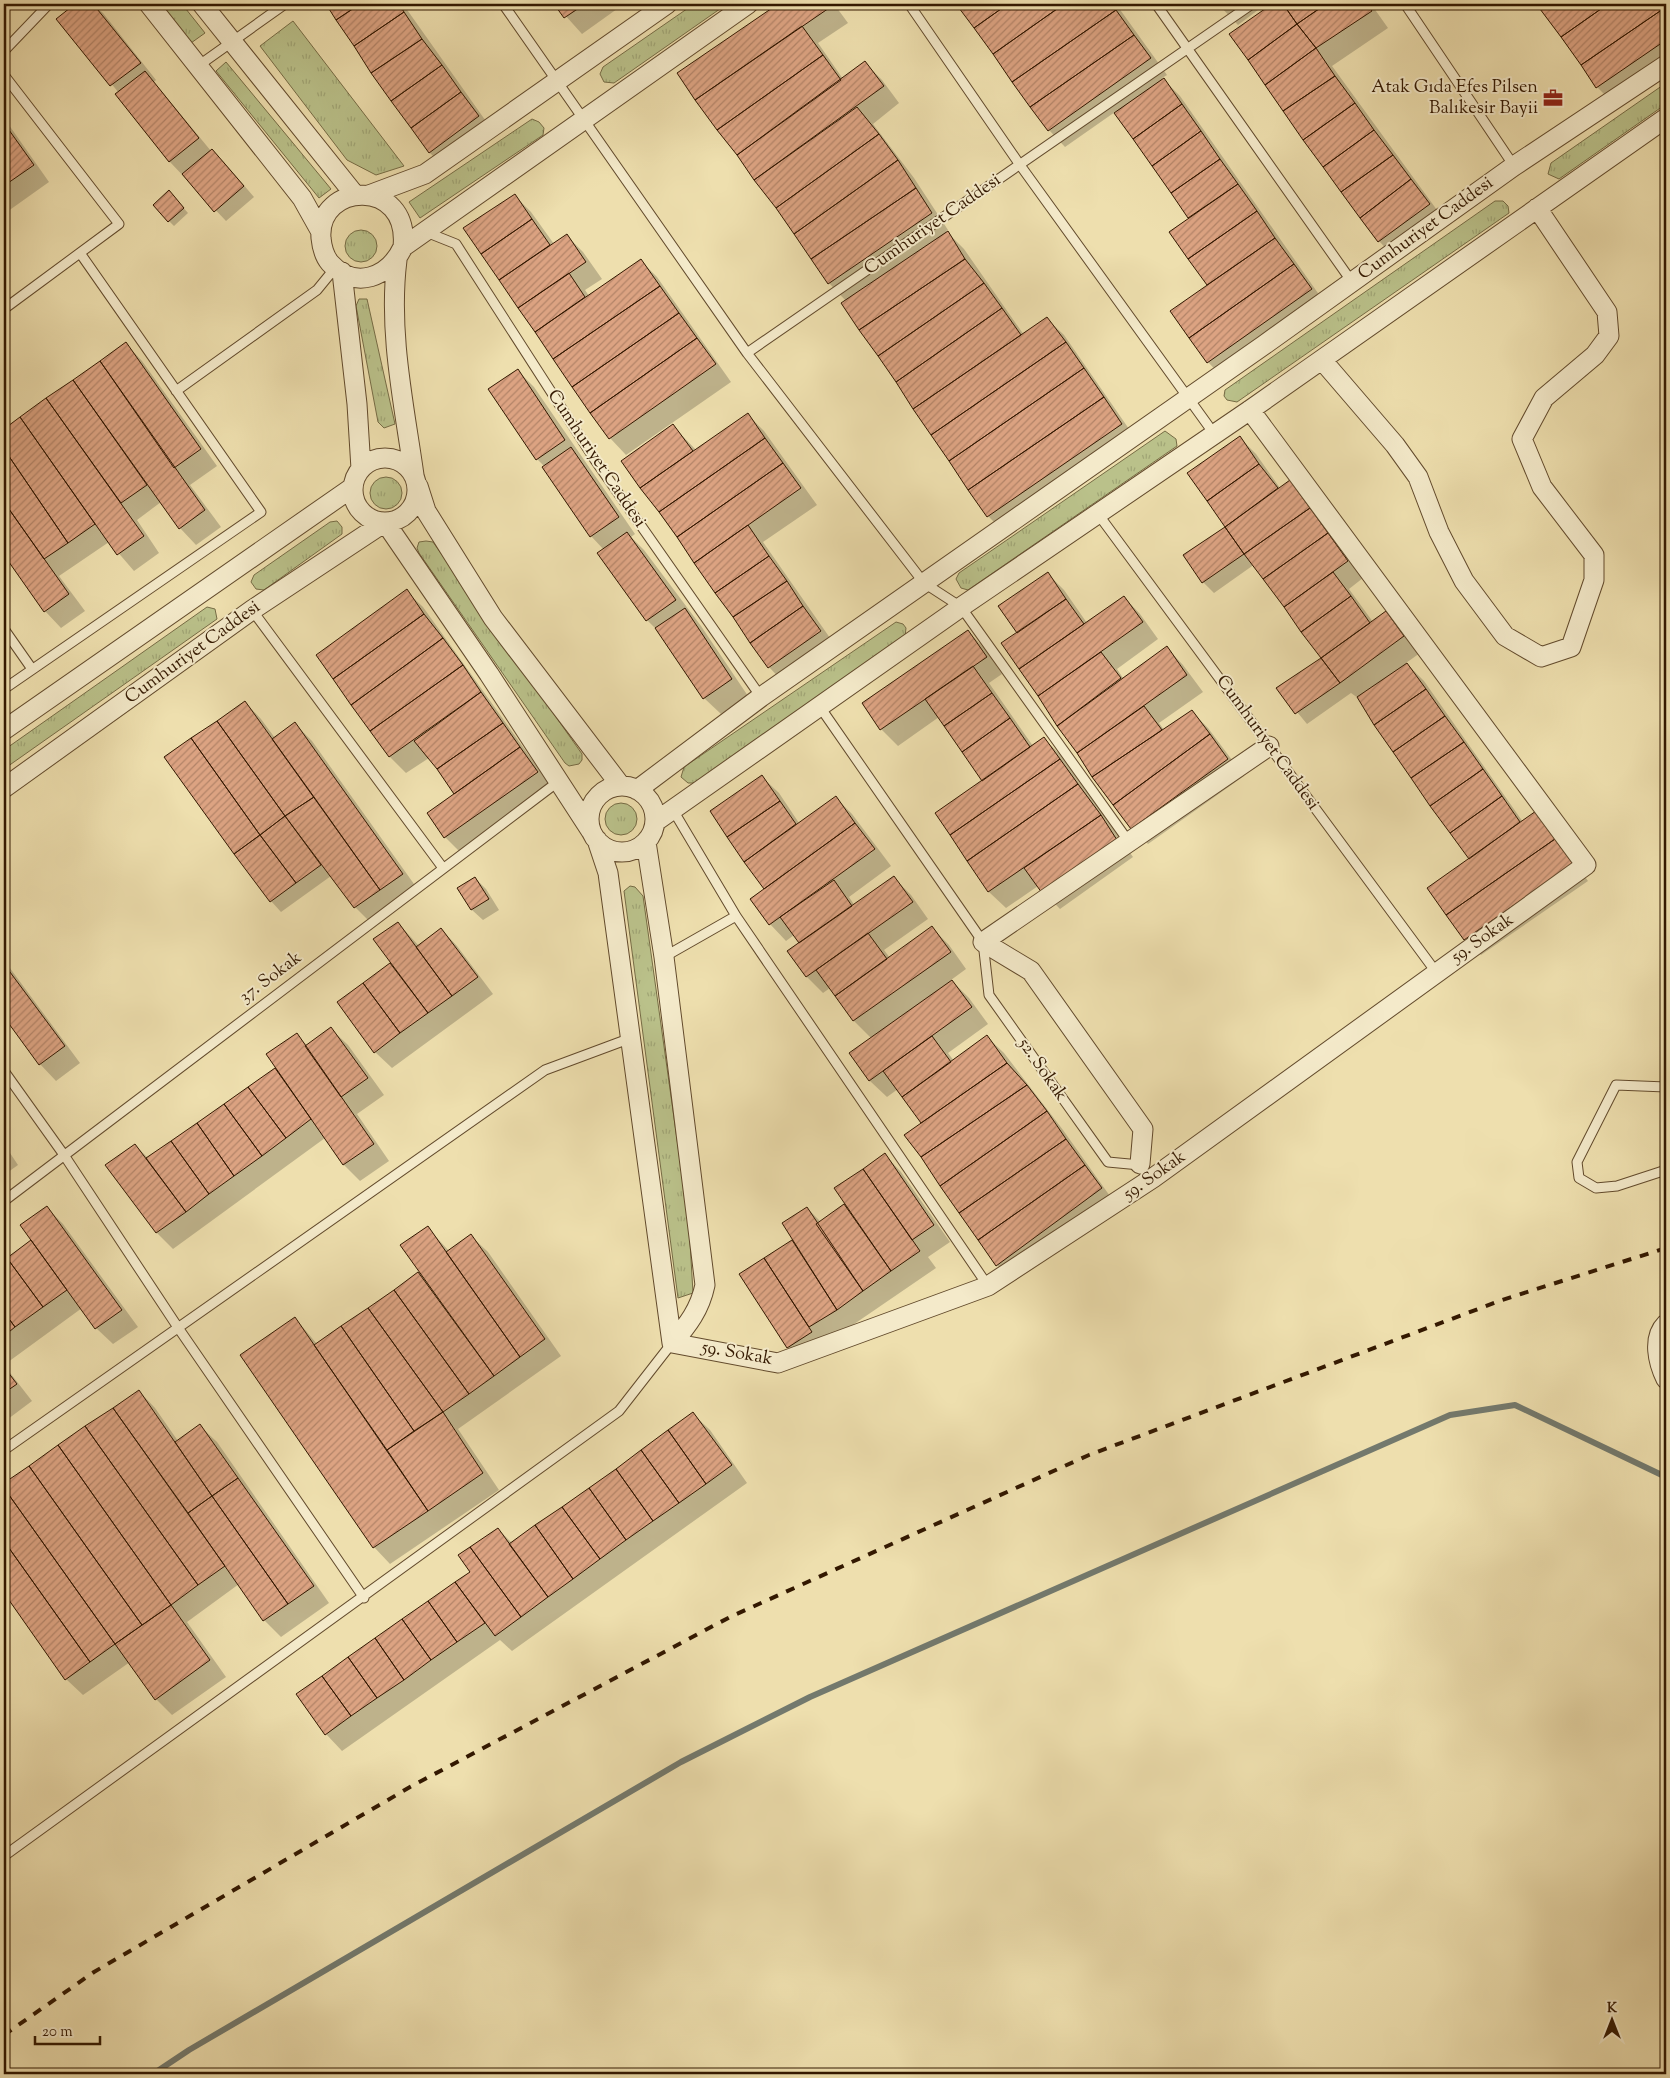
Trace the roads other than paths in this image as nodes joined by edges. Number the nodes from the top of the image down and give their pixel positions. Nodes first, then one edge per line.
1 (49, 4) edge
2 (149, 4) edge
3 (202, 4) edge
4 (286, 4) edge
5 (503, 4) edge
6 (666, 4) edge
7 (748, 4) edge
8 (909, 4) edge
9 (1156, 4) edge
10 (1252, 4) edge
11 (1405, 4) edge
12 (232, 42) junction
13 (1187, 49) junction
14 (4, 51) edge
15 (1666, 65) edge
16 (198, 66) junction
17 (4, 75) edge
18 (557, 81) junction
19 (1666, 118) edge
20 (584, 120) junction
21 (1020, 164) junction
22 (1514, 166) junction
23 (362, 195) junction
24 (1537, 208) junction
25 (425, 231) junction
26 (321, 232) junction
27 (80, 253) junction
28 (400, 254) junction
29 (338, 270) junction
30 (1352, 282) junction
31 (4, 309) edge
32 (747, 353) junction
33 (1322, 360) junction
34 (176, 391) junction
35 (1189, 398) junction
36 (1250, 410) junction
37 (1215, 435) junction
38 (361, 469) junction
39 (416, 481) junction
40 (353, 487) junction
41 (1098, 514) junction
42 (384, 522) junction
43 (924, 583) junction
44 (961, 607) junction
45 (252, 610) junction
46 (4, 629) edge
47 (32, 669) junction
48 (4, 688) edge
49 (762, 698) junction
50 (820, 707) junction
51 (4, 730) edge
52 (1270, 746) junction
53 (559, 781) junction
54 (4, 788) edge
55 (629, 788) junction
56 (673, 810) junction
57 (655, 822) junction
58 (594, 836) junction
59 (646, 842) junction
60 (1129, 842) junction
61 (443, 868) junction
62 (736, 916) junction
63 (983, 942) junction
64 (664, 957) junction
65 (1436, 972) junction
66 (631, 1038) junction
67 (4, 1071) edge
68 (1666, 1087) edge
69 (64, 1155) junction
70 (1140, 1164) junction
71 (1666, 1170) edge
72 (1153, 1178) junction
73 (4, 1201) edge
74 (988, 1286) junction
75 (1666, 1324) edge
76 (179, 1329) junction
77 (672, 1343) junction
78 (1666, 1378) edge
79 (4, 1450) edge
80 (364, 1598) junction
81 (4, 1856) edge

1 - 14 lane
2 - 16 street
3 - 12 street
4 - 12 lane
5 - 18 lane
6 - 18 street
7 - 20 street
8 - 21 lane, Cumhuriyet Caddesi
9 - 13 lane
10 - 13 lane, Cumhuriyet Caddesi
11 - 22 lane
12 - 16 lane
12 - 23 street
13 - 21 lane, Cumhuriyet Caddesi
13 - 30 lane
15 - 22 street, Cumhuriyet Caddesi
16 - 26 street
17 - 27 lane
18 - 20 lane
18 - 23 street
19 - 24 street
20 - 25 street
20 - 32 lane
21 - 32 lane, Cumhuriyet Caddesi
21 - 35 lane, Cumhuriyet Caddesi
22 - 30 street, Cumhuriyet Caddesi
23 - 26 street
23 - 28 street
24 - 33 street
24 - 33 street
25 - 28 street
25 - 49 lane, Cumhuriyet Caddesi
26 - 29 street
27 - 31 lane
27 - 34 lane
28 - 29 street
28 - 39 street
29 - 34 lane
29 - 38 street
30 - 35 street, Cumhuriyet Caddesi
32 - 43 lane
33 - 36 street
34 - 47 lane
35 - 37 lane, Cumhuriyet Caddesi
35 - 43 street, Cumhuriyet Caddesi
36 - 37 street
36 - 65 street, 59. Sokak
37 - 41 street
38 - 39 street
38 - 40 street
39 - 42 street
39 - 55 street
40 - 42 street
40 - 51 street
41 - 44 street
41 - 52 lane, Cumhuriyet Caddesi
42 - 45 street, Cumhuriyet Caddesi
42 - 53 street
43 - 44 lane
43 - 49 street, Cumhuriyet Caddesi
44 - 50 street
44 - 60 lane
45 - 54 street, Cumhuriyet Caddesi
45 - 61 lane
46 - 47 lane
47 - 48 lane
49 - 55 street, Cumhuriyet Caddesi
50 - 56 street
50 - 63 lane, 52. Sokak
52 - 60 street
52 - 65 lane, Cumhuriyet Caddesi
53 - 58 street
53 - 61 lane, 37. Sokak
55 - 57 street
55 - 58 street
56 - 57 street
56 - 62 lane
57 - 59 street
58 - 59 street
58 - 66 street
59 - 64 street
60 - 63 street
61 - 69 lane, 37. Sokak
62 - 64 lane
62 - 74 lane
63 - 70 street, 52. Sokak
63 - 70 lane, 52. Sokak
64 - 77 street
65 - 72 street, 59. Sokak
66 - 76 lane
66 - 77 street
67 - 69 lane
68 - 71 lane
69 - 73 lane, 37. Sokak
69 - 76 lane
70 - 72 lane
72 - 74 street, 59. Sokak
74 - 77 street, 59. Sokak
75 - 78 street
76 - 79 lane
76 - 80 lane
77 - 80 lane
80 - 81 lane

